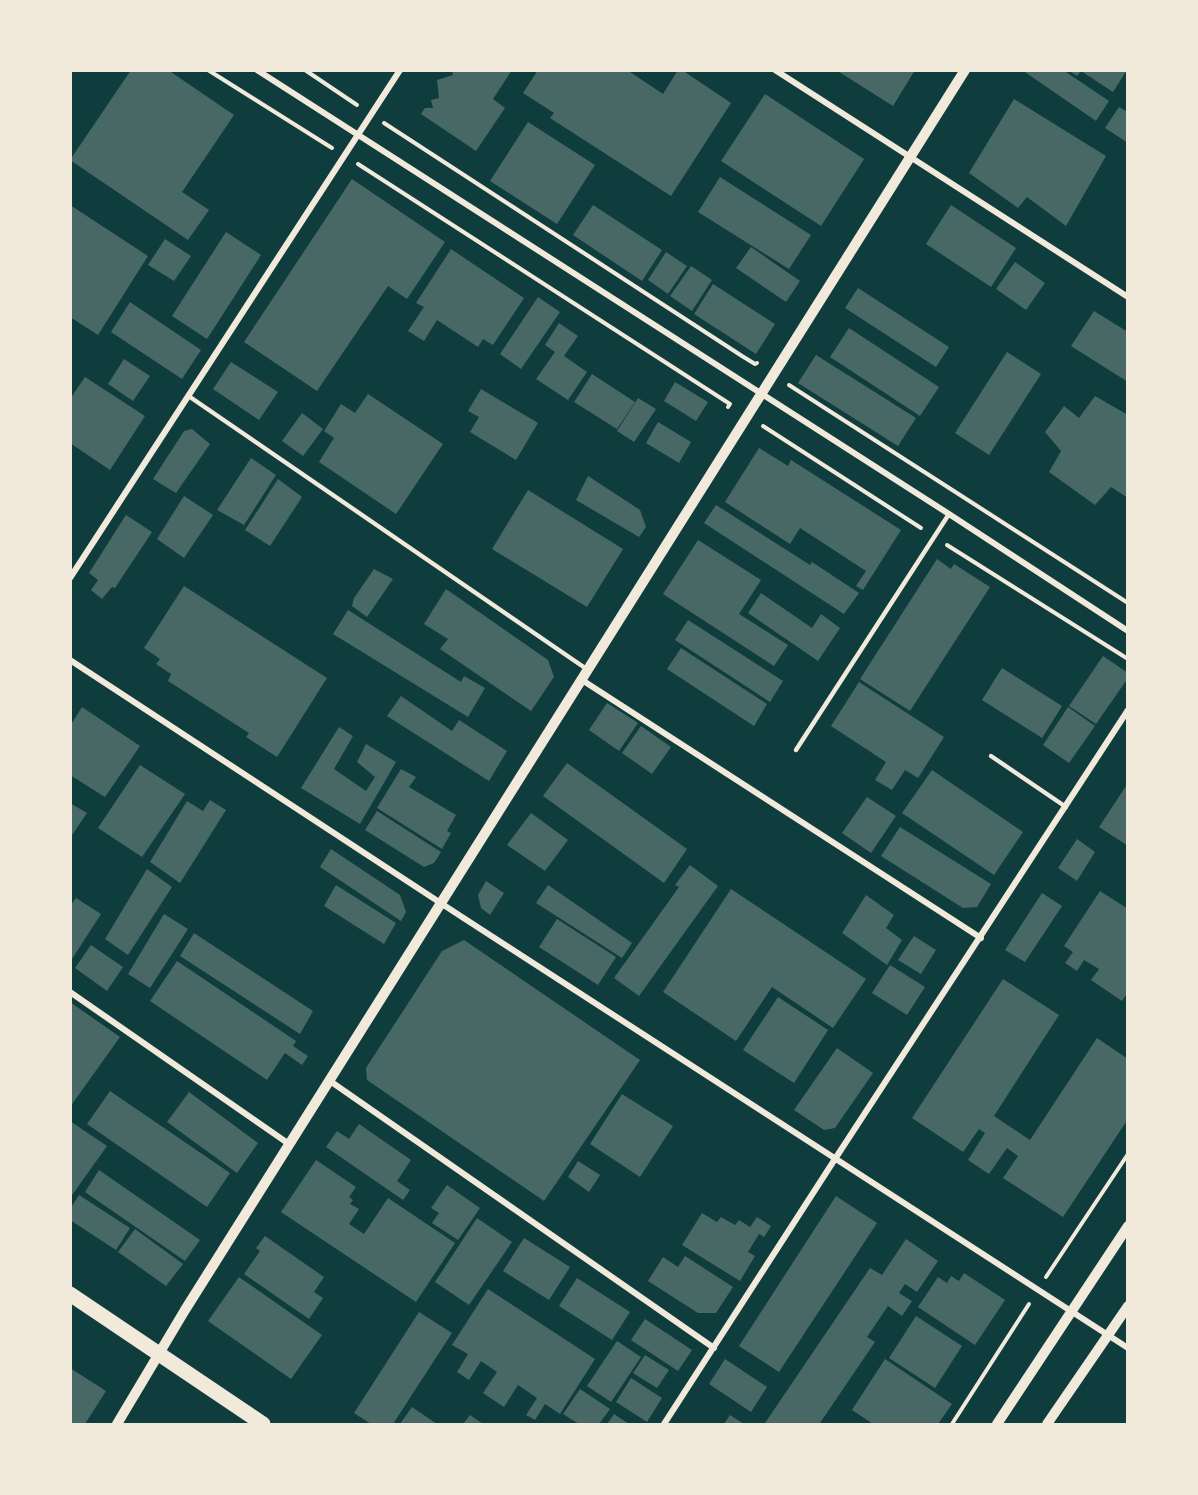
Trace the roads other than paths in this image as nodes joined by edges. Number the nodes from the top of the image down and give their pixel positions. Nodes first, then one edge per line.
1 (258, 70) edge
2 (400, 70) edge
3 (775, 70) edge
4 (965, 70) edge
5 (358, 134) junction
6 (911, 157) junction
7 (1128, 297) edge
8 (761, 394) junction
9 (190, 397) junction
10 (949, 514) junction
11 (70, 578) edge
12 (1128, 632) edge
13 (70, 660) edge
14 (588, 669) junction
15 (582, 680) junction
16 (1128, 710) edge
17 (796, 750) dead end
18 (991, 756) dead end
19 (1066, 807) junction
20 (442, 903) junction
21 (981, 938) junction
22 (70, 992) edge
23 (330, 1081) junction
24 (289, 1144) junction
25 (835, 1159) junction
26 (1128, 1227) edge
27 (70, 1294) edge
28 (1128, 1306) edge
29 (1072, 1311) junction
30 (1108, 1335) junction
31 (714, 1348) junction
32 (1128, 1348) edge
33 (159, 1356) junction
34 (117, 1425) edge
35 (264, 1425) edge
36 (664, 1425) edge
37 (997, 1425) edge
38 (1047, 1425) edge

1 - 5 street
2 - 5 street
3 - 6 street
4 - 6 street
5 - 8 street
5 - 9 street
6 - 7 street
6 - 8 street
8 - 10 street
8 - 14 street
9 - 11 street
9 - 14 lane
10 - 12 street
10 - 17 lane
13 - 20 street
14 - 15 street
15 - 20 street
15 - 21 street
16 - 19 street
18 - 19 lane
19 - 21 street
20 - 23 street
20 - 25 street
21 - 25 street
22 - 24 street
23 - 24 street
23 - 31 street
24 - 33 street
25 - 29 street
25 - 31 street
26 - 29 street
27 - 33 main road
28 - 30 street
29 - 30 street
29 - 37 street
30 - 32 street
30 - 38 street
31 - 36 street
33 - 34 street
33 - 35 main road

